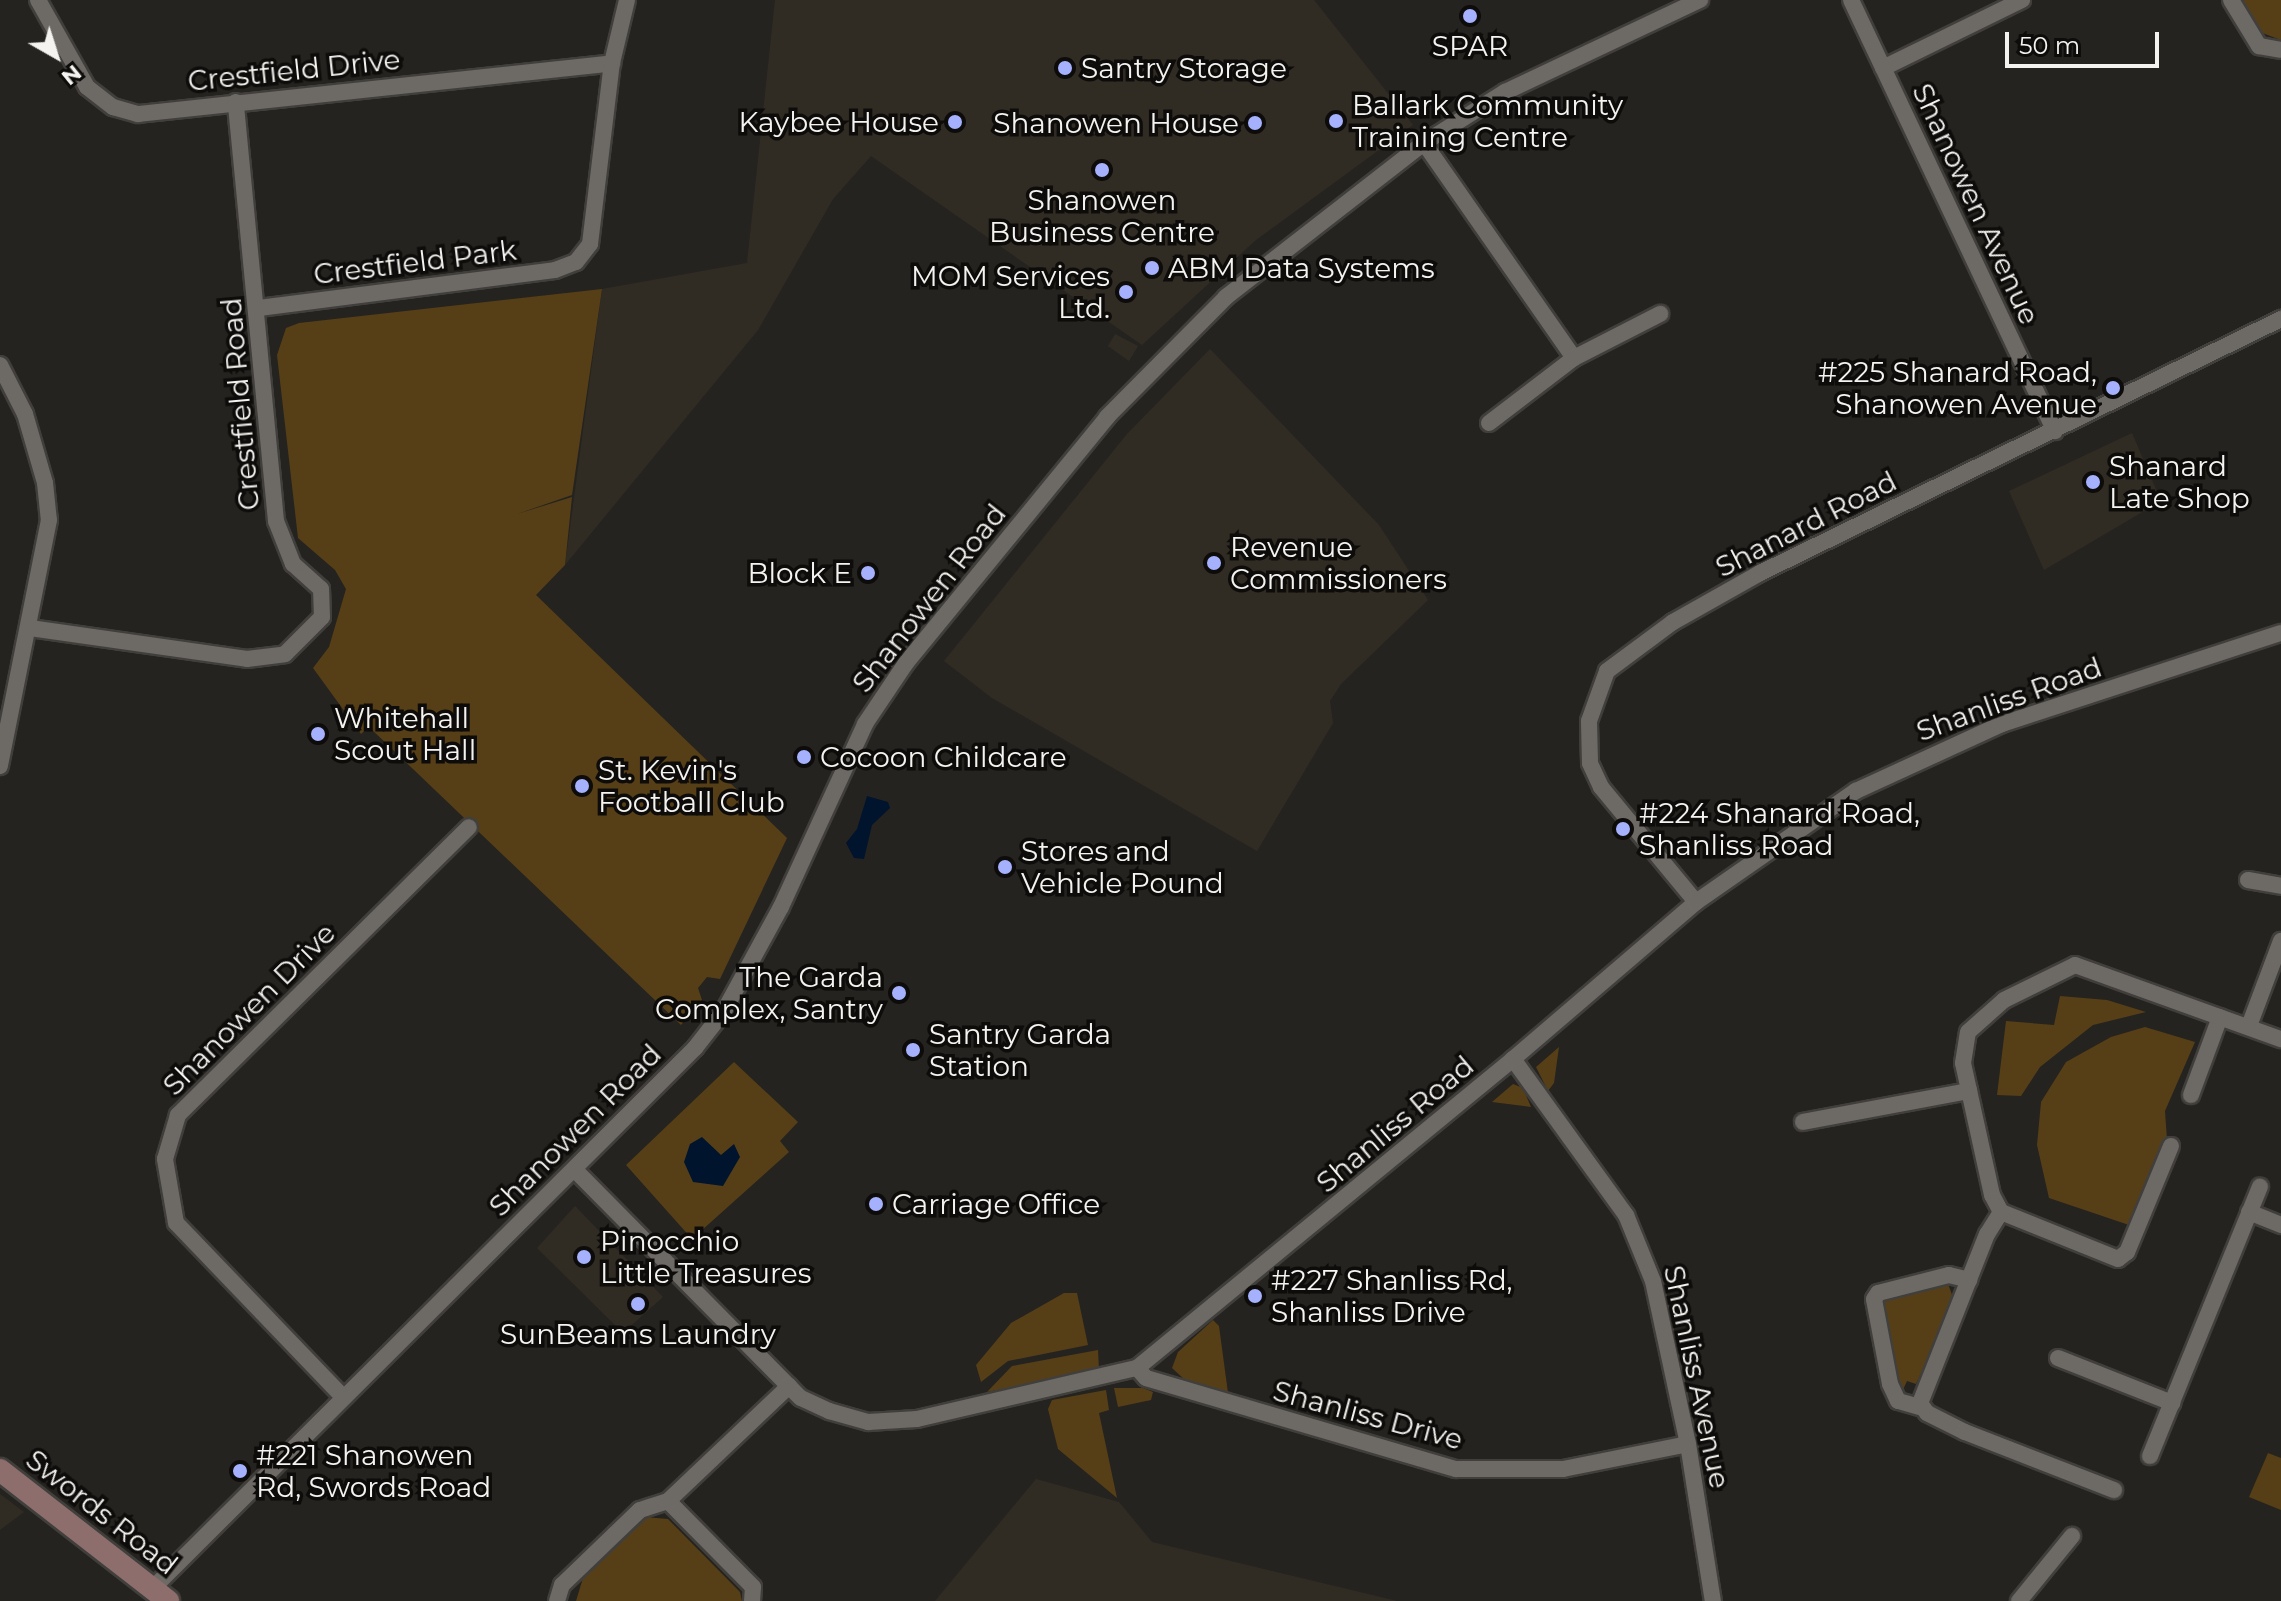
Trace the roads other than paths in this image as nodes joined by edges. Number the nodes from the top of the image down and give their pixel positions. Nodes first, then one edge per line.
1 (38, 0) edge
2 (627, 0) edge
3 (1700, 0) edge
4 (1851, 0) edge
5 (2022, 0) edge
6 (2231, 0) edge
7 (2281, 50) edge
8 (612, 63) junction
9 (1883, 68) junction
10 (236, 102) junction
11 (1424, 143) junction
12 (259, 308) junction
13 (1660, 314) dead end
14 (2281, 319) edge
15 (1574, 358) junction
16 (0, 365) edge
17 (1489, 423) dead end
18 (2055, 431) junction
19 (30, 628) junction
20 (2281, 633) edge
21 (0, 766) edge
22 (469, 827) dead end
23 (2248, 880) dead end
24 (2281, 886) edge
25 (1696, 902) junction
26 (2281, 941) edge
27 (2220, 1017) junction
28 (2249, 1026) junction
29 (2281, 1039) edge
30 (1513, 1059) junction
31 (1969, 1091) junction
32 (2191, 1095) dead end
33 (1803, 1122) dead end
34 (2171, 1146) dead end
35 (574, 1169) junction
36 (2260, 1187) dead end
37 (2001, 1212) junction
38 (2249, 1212) junction
39 (2281, 1225) edge
40 (2064, 1237) junction
41 (2057, 1254) dead end
42 (1969, 1280) junction
43 (2058, 1358) dead end
44 (1137, 1368) junction
45 (789, 1386) junction
46 (343, 1397) junction
47 (2172, 1403) junction
48 (1923, 1408) junction
49 (1688, 1444) junction
50 (2150, 1456) dead end
51 (0, 1470) edge
52 (2114, 1490) dead end
53 (668, 1501) junction
54 (2072, 1536) dead end
55 (160, 1595) edge
56 (557, 1601) edge
57 (752, 1601) edge
58 (1713, 1601) edge
59 (2019, 1601) edge

1 - 10 street, Crestfield Drive
2 - 8 street
3 - 11 street, Shanowen Road
4 - 9 street, Shanowen Avenue
5 - 9 street
6 - 7 street
8 - 10 street, Crestfield Drive
8 - 12 street, Crestfield Park
9 - 18 street, Shanowen Avenue
10 - 12 street, Crestfield Road
11 - 15 street
11 - 35 street, Shanowen Road
12 - 19 street, Crestfield Road
13 - 15 street
14 - 18 street, Shanard Road
15 - 17 street
16 - 19 street
18 - 25 street, Shanard Road
19 - 21 street
20 - 25 street, Shanliss Road
22 - 46 street, Shanowen Drive
23 - 24 street
25 - 30 street, Shanliss Road
26 - 28 street
27 - 28 street
27 - 31 street
27 - 32 street
28 - 29 street
30 - 44 street, Shanliss Road
30 - 49 street, Shanliss Avenue
31 - 33 street
31 - 37 street
34 - 40 street
35 - 45 street, Shanliss Road
35 - 46 street, Shanowen Road
36 - 38 street
37 - 40 street
37 - 42 street
38 - 39 street
38 - 47 street
40 - 41 street
42 - 48 street
42 - 48 street
43 - 47 street
44 - 45 street, Shanliss Road
44 - 49 street, Shanliss Drive
45 - 53 street
46 - 55 street, Shanowen Road
47 - 50 street
48 - 52 street
49 - 58 street, Shanliss Avenue
51 - 55 main road, Swords Road
53 - 56 street
53 - 57 street
54 - 59 street

